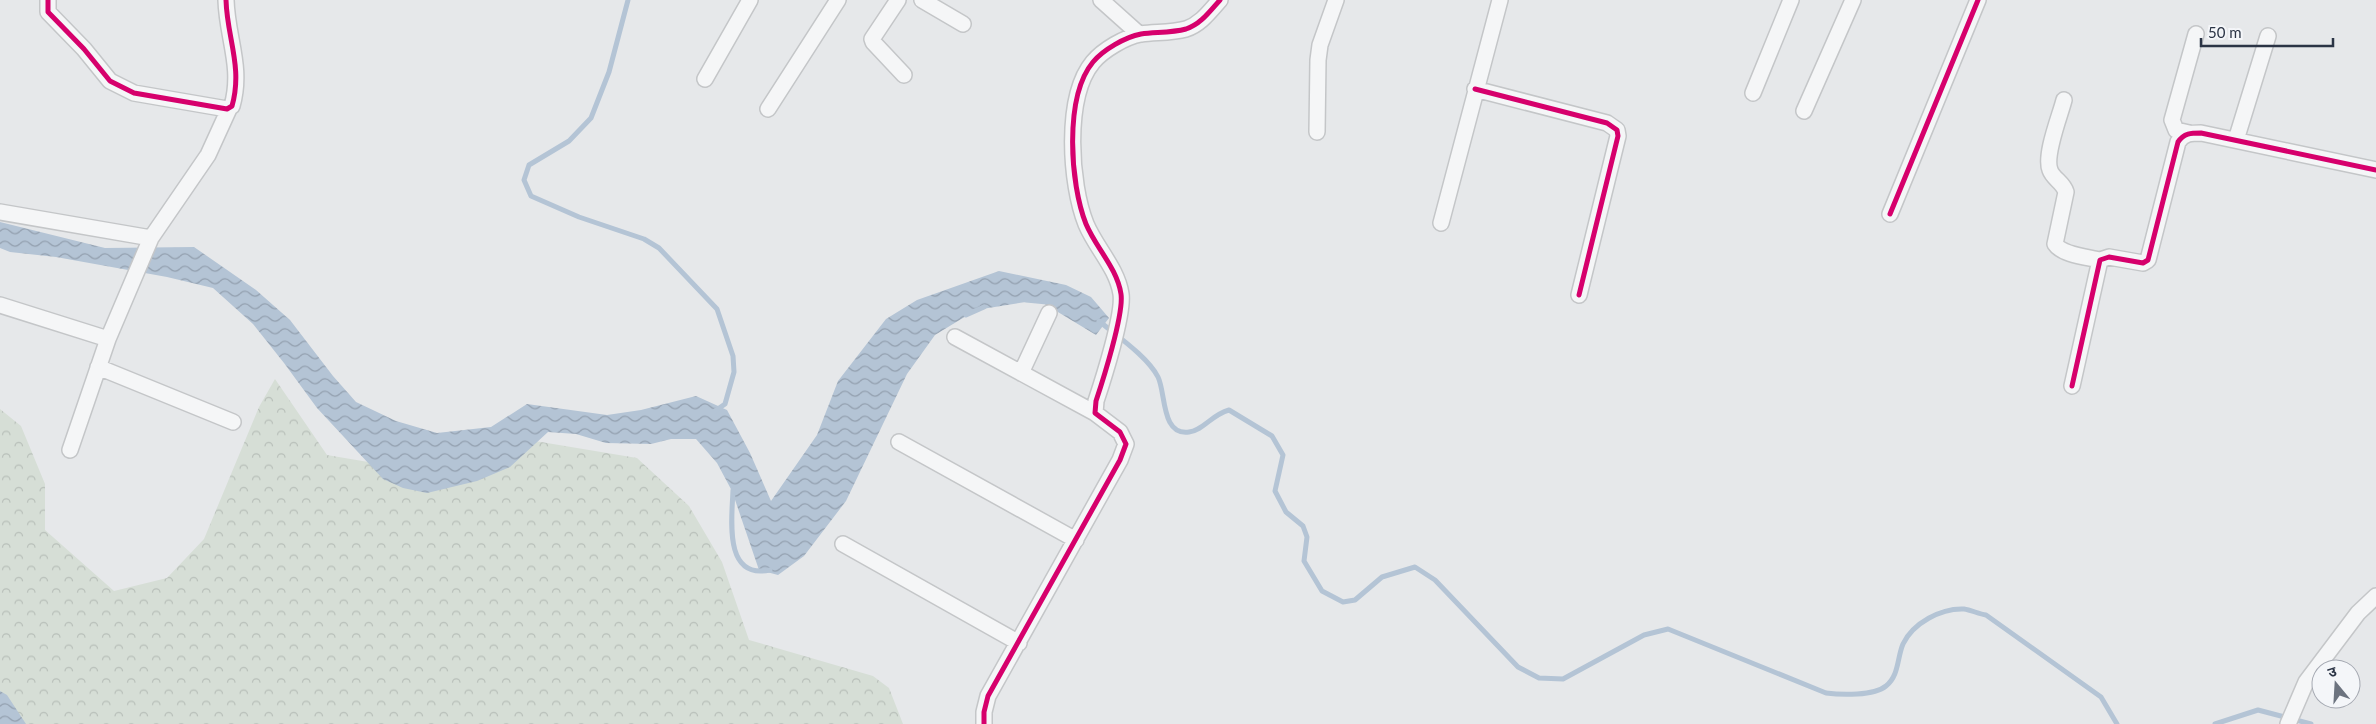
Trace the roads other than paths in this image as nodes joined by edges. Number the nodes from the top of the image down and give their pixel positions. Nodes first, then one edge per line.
1 (48, 0) edge
2 (226, 0) edge
3 (750, 0) edge
4 (838, 0) edge
5 (898, 0) edge
6 (922, 0) edge
7 (1101, 0) edge
8 (1220, 0) edge
9 (1336, 0) edge
10 (1500, 0) edge
11 (1791, 0) edge
12 (1853, 0) edge
13 (1978, 0) edge
14 (963, 24) dead end
15 (1139, 34) junction
16 (2196, 34) dead end
17 (2268, 36) dead end
18 (904, 75) dead end
19 (705, 79) dead end
20 (1475, 89) junction
21 (1753, 93) dead end
22 (2064, 100) dead end
23 (229, 109) junction
24 (768, 109) dead end
25 (1804, 111) dead end
26 (1317, 132) dead end
27 (2189, 133) junction
28 (2236, 140) junction
29 (2376, 170) edge
30 (0, 212) edge
31 (1890, 214) dead end
32 (1441, 223) dead end
33 (150, 241) junction
34 (2100, 260) junction
35 (1579, 295) dead end
36 (0, 305) edge
37 (1049, 313) dead end
38 (955, 337) dead end
39 (108, 339) junction
40 (98, 367) junction
41 (1021, 372) junction
42 (2072, 386) dead end
43 (1096, 414) junction
44 (234, 422) dead end
45 (899, 442) dead end
46 (70, 450) dead end
47 (1076, 540) junction
48 (843, 544) dead end
49 (2376, 596) edge
50 (1019, 643) junction
51 (984, 724) edge
52 (2288, 724) edge

1 - 23 street
2 - 23 street
3 - 19 street
4 - 24 street
5 - 18 street
6 - 14 street
7 - 15 street
8 - 15 street
9 - 26 street
10 - 20 street
11 - 21 street
12 - 25 street
13 - 31 street
15 - 43 street
16 - 27 street
17 - 28 street
20 - 32 street
20 - 35 street
22 - 34 street
23 - 33 street
27 - 28 street
27 - 34 street
28 - 29 street
30 - 33 street
33 - 39 street
34 - 42 street
36 - 39 street
37 - 41 street
38 - 41 street
39 - 40 street
40 - 44 street
40 - 46 street
41 - 43 street
43 - 47 street
45 - 47 street
47 - 50 street
48 - 50 street
49 - 52 street
50 - 51 street

